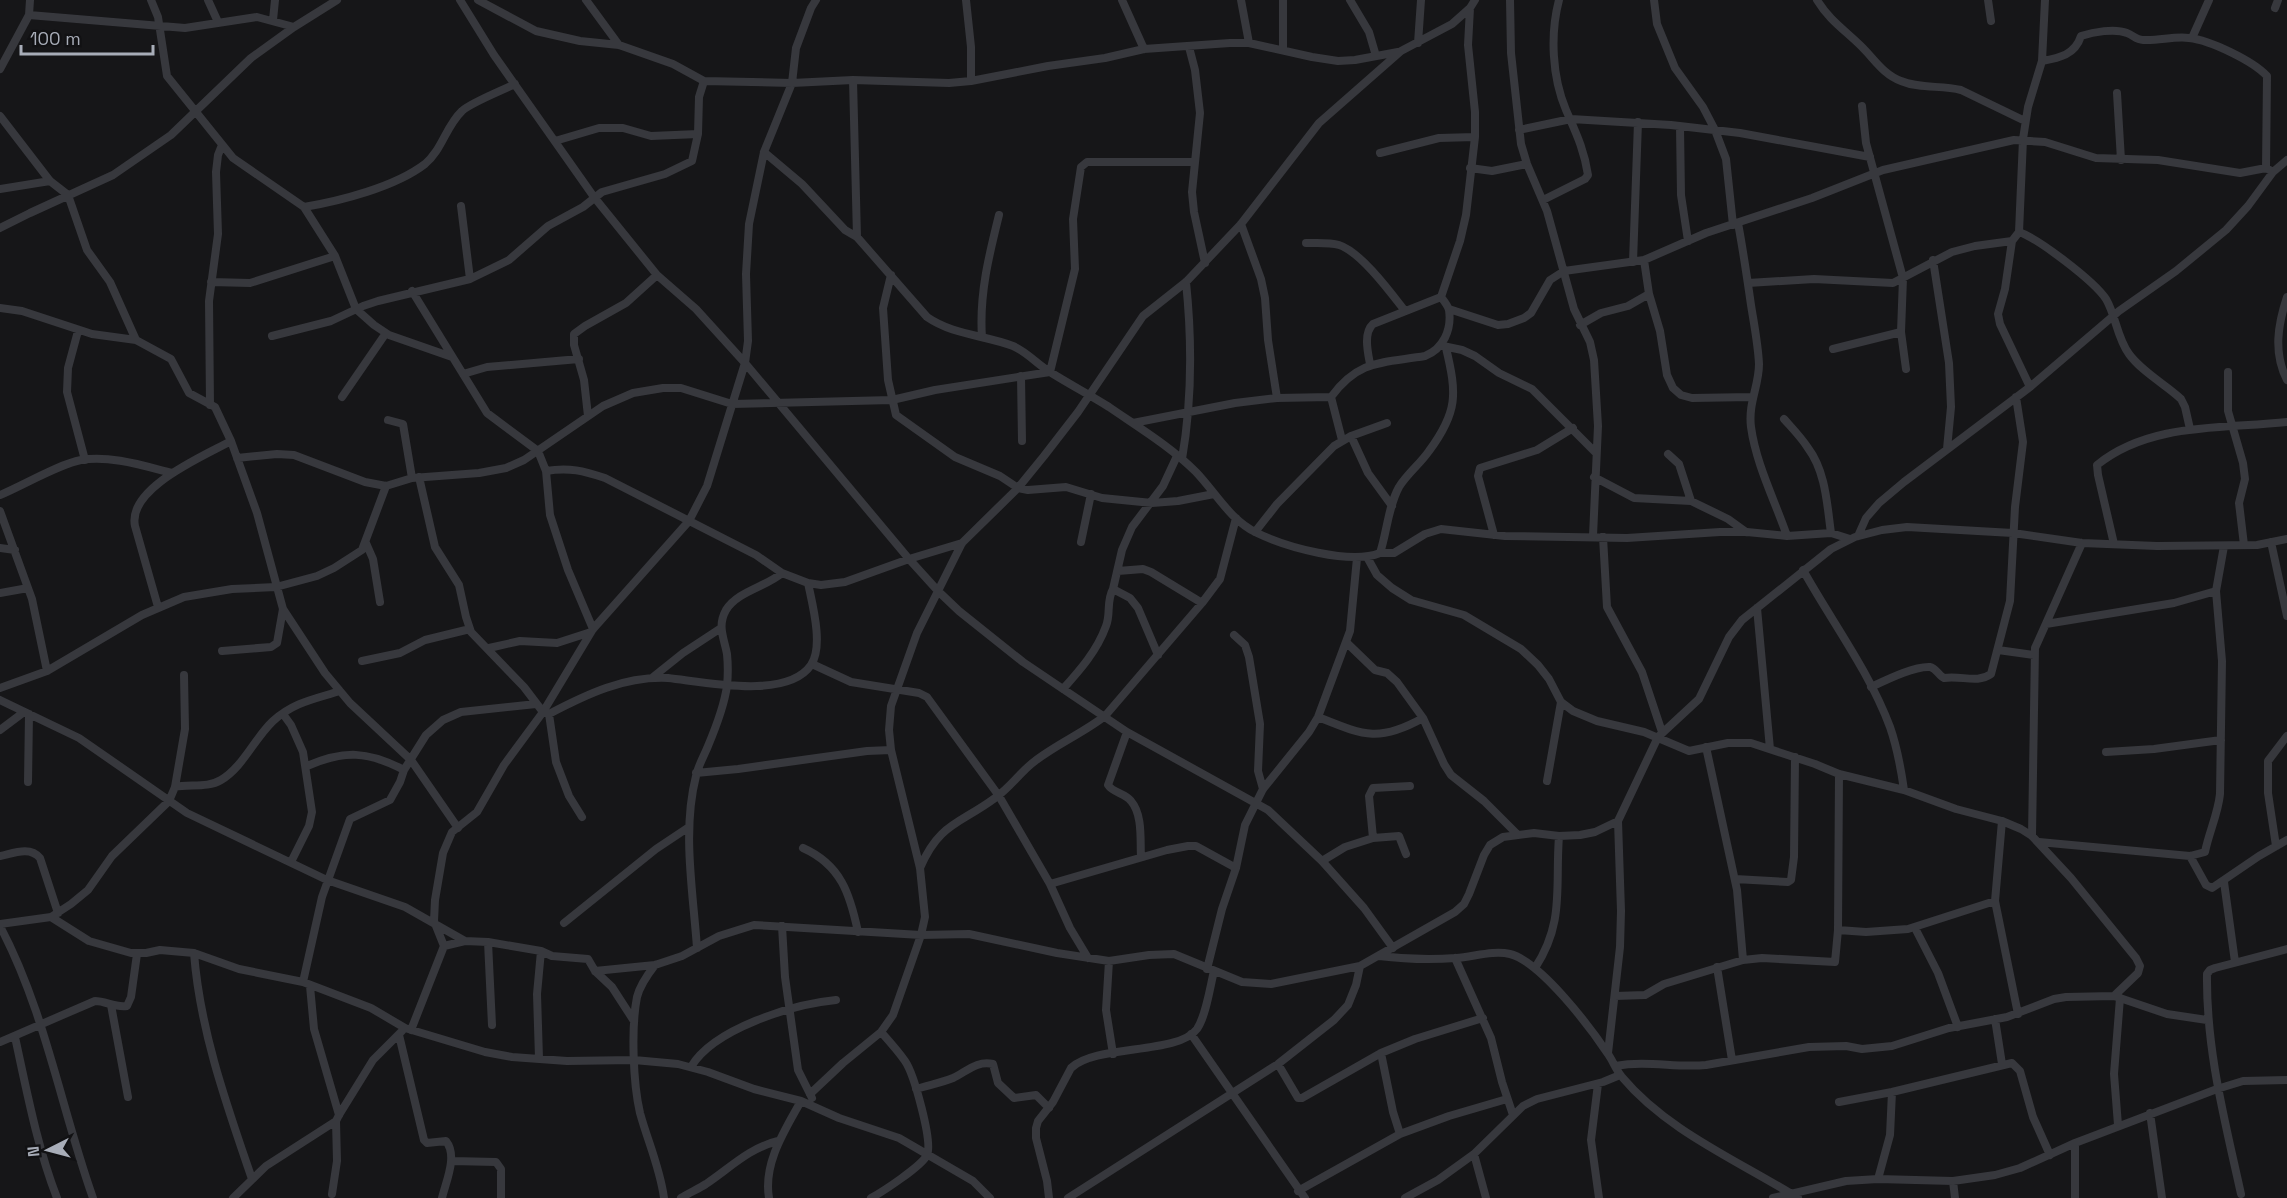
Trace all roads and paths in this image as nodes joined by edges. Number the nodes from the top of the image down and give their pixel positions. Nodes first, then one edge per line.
1 (30, 0) edge
2 (151, 0) edge
3 (208, 0) edge
4 (275, 0) edge
5 (337, 0) edge
6 (460, 0) edge
7 (478, 0) edge
8 (586, 0) edge
9 (816, 0) edge
10 (966, 0) edge
11 (1122, 0) edge
12 (1240, 0) edge
13 (1283, 0) edge
14 (1350, 0) edge
15 (1421, 0) edge
16 (1510, 0) edge
17 (1559, 0) edge
18 (1654, 0) edge
19 (1816, 0) edge
20 (1988, 0) edge
21 (2045, 0) edge
22 (2209, 0) edge
23 (1473, 4) edge
24 (29, 15) junction
25 (273, 20) junction
26 (1991, 21) dead end
27 (218, 22) junction
28 (160, 27) junction
29 (294, 27) junction
30 (2192, 38) junction
31 (1249, 43) junction
32 (1418, 43) junction
33 (620, 45) junction
34 (1189, 47) junction
35 (1144, 49) junction
36 (1282, 50) junction
37 (1401, 51) junction
38 (1376, 56) junction
39 (2042, 61) junction
40 (0, 69) edge
41 (853, 80) junction
42 (704, 81) junction
43 (971, 81) junction
44 (792, 83) junction
45 (515, 84) junction
46 (2117, 93) dead end
47 (1862, 106) dead end
48 (197, 112) junction
49 (0, 116) edge
50 (1571, 119) junction
51 (2025, 121) junction
52 (1638, 122) junction
53 (1680, 127) junction
54 (1520, 130) junction
55 (1715, 130) junction
56 (698, 134) junction
57 (1475, 137) junction
58 (2023, 139) junction
59 (555, 141) junction
60 (222, 145) junction
61 (764, 152) junction
62 (1380, 153) dead end
63 (1870, 157) junction
64 (2121, 160) junction
65 (2287, 160) edge
66 (1194, 162) junction
67 (1527, 164) junction
68 (1470, 168) junction
69 (2270, 170) junction
70 (1874, 173) junction
71 (50, 181) junction
72 (0, 189) edge
73 (68, 195) junction
74 (594, 197) junction
75 (1543, 200) junction
76 (461, 206) dead end
77 (304, 207) junction
78 (999, 215) dead end
79 (1241, 224) junction
80 (1735, 224) junction
81 (0, 228) edge
82 (2019, 232) junction
83 (857, 237) junction
84 (1688, 241) junction
85 (2012, 241) junction
86 (1306, 243) dead end
87 (335, 256) junction
88 (1644, 260) junction
89 (1933, 260) junction
90 (1634, 262) junction
91 (1205, 263) junction
92 (1564, 271) junction
93 (891, 274) junction
94 (657, 275) junction
95 (1903, 278) junction
96 (470, 279) junction
97 (211, 282) junction
98 (1186, 282) junction
99 (1748, 283) junction
100 (412, 291) junction
101 (1649, 294) junction
102 (1441, 297) junction
103 (2287, 297) edge
104 (0, 308) edge
105 (356, 309) junction
106 (1449, 309) junction
107 (1405, 311) junction
108 (2112, 317) junction
109 (1580, 325) junction
110 (78, 331) junction
111 (1901, 332) junction
112 (386, 333) junction
113 (272, 336) dead end
114 (982, 337) junction
115 (136, 340) junction
116 (1444, 347) junction
117 (1833, 349) dead end
118 (452, 357) junction
119 (579, 359) junction
120 (745, 363) junction
121 (1370, 364) junction
122 (1906, 369) dead end
123 (1050, 372) junction
124 (2228, 372) dead end
125 (463, 374) junction
126 (1021, 376) junction
127 (2287, 380) edge
128 (2030, 387) junction
129 (1090, 395) junction
130 (342, 397) dead end
131 (1331, 397) junction
132 (2016, 397) junction
133 (1277, 398) junction
134 (1752, 398) junction
135 (892, 400) junction
136 (732, 404) junction
137 (780, 404) junction
138 (210, 405) junction
139 (1188, 412) junction
140 (588, 416) junction
141 (1784, 419) dead end
142 (388, 420) dead end
143 (2287, 422) edge
144 (1133, 423) junction
145 (1387, 423) dead end
146 (2233, 426) junction
147 (1573, 428) junction
148 (2190, 429) junction
149 (1347, 438) junction
150 (231, 441) junction
151 (1022, 441) dead end
152 (1947, 449) junction
153 (538, 451) junction
154 (1596, 453) junction
155 (1668, 454) dead end
156 (237, 458) junction
157 (1180, 458) junction
158 (85, 460) junction
159 (546, 471) junction
160 (172, 473) junction
161 (416, 477) junction
162 (1594, 477) junction
163 (386, 486) junction
164 (1018, 488) junction
165 (1091, 494) junction
166 (0, 495) edge
167 (1214, 495) junction
168 (1691, 501) junction
169 (1152, 503) junction
170 (1392, 506) junction
171 (0, 511) edge
172 (1236, 518) junction
173 (689, 521) junction
174 (1255, 532) junction
175 (1746, 532) junction
176 (1832, 533) junction
177 (2013, 533) junction
178 (1494, 535) junction
179 (1593, 536) junction
180 (1787, 536) junction
181 (1603, 537) junction
182 (1854, 537) junction
183 (2287, 539) edge
184 (1081, 542) dead end
185 (2271, 542) junction
186 (366, 543) junction
187 (962, 543) junction
188 (2082, 543) junction
189 (2114, 544) junction
190 (2244, 545) junction
191 (2224, 546) junction
192 (0, 548) edge
193 (15, 550) junction
194 (1380, 554) junction
195 (1362, 557) junction
196 (909, 559) junction
197 (1803, 570) junction
198 (1118, 571) junction
199 (782, 573) junction
200 (807, 583) junction
201 (276, 587) junction
202 (28, 588) junction
203 (1113, 589) junction
204 (938, 591) junction
205 (2216, 591) junction
206 (0, 592) edge
207 (380, 602) dead end
208 (1202, 603) junction
209 (158, 607) junction
210 (1756, 608) junction
211 (283, 609) junction
212 (2287, 616) edge
213 (2046, 624) junction
214 (470, 628) junction
215 (721, 628) junction
216 (592, 630) junction
217 (1234, 635) dead end
218 (1347, 643) junction
219 (489, 648) junction
220 (1998, 650) junction
221 (222, 651) dead end
222 (1158, 655) junction
223 (2034, 655) junction
224 (362, 661) dead end
225 (812, 664) junction
226 (47, 671) junction
227 (184, 675) dead end
228 (654, 677) junction
229 (727, 684) junction
230 (1871, 687) junction
231 (0, 688) edge
232 (1063, 689) junction
233 (895, 690) junction
234 (340, 691) junction
235 (0, 700) edge
236 (1561, 702) junction
237 (536, 704) junction
238 (27, 713) junction
239 (546, 713) junction
240 (283, 714) junction
241 (1104, 716) junction
242 (1318, 717) junction
243 (1423, 718) junction
244 (0, 730) edge
245 (1127, 732) junction
246 (1660, 735) junction
247 (2287, 736) edge
248 (2221, 740) junction
249 (1706, 747) junction
250 (1770, 749) junction
251 (891, 750) junction
252 (2106, 752) dead end
253 (1795, 757) junction
254 (411, 760) junction
255 (307, 766) junction
256 (404, 770) junction
257 (696, 773) junction
258 (1839, 774) junction
259 (28, 782) dead end
260 (1547, 782) dead end
261 (175, 786) junction
262 (1410, 786) dead end
263 (1263, 789) junction
264 (1904, 790) junction
265 (999, 796) junction
266 (168, 801) junction
267 (1257, 802) junction
268 (582, 817) dead end
269 (1618, 821) junction
270 (2002, 821) junction
271 (689, 827) junction
272 (458, 828) junction
273 (1517, 834) junction
274 (1559, 836) junction
275 (1373, 838) junction
276 (2036, 839) junction
277 (2287, 840) edge
278 (2276, 846) junction
279 (803, 848) dead end
280 (1406, 854) dead end
281 (0, 856) edge
282 (2190, 856) junction
283 (1140, 857) junction
284 (1322, 861) junction
285 (291, 862) junction
286 (920, 868) junction
287 (1236, 868) junction
288 (1735, 879) junction
289 (327, 880) junction
290 (2224, 882) junction
291 (1050, 884) junction
292 (1995, 902) junction
293 (54, 915) junction
294 (434, 921) junction
295 (564, 923) dead end
296 (0, 925) edge
297 (782, 926) junction
298 (1915, 928) junction
299 (1838, 930) junction
300 (858, 932) junction
301 (921, 935) junction
302 (465, 941) junction
303 (488, 942) junction
304 (444, 946) junction
305 (697, 948) junction
306 (1393, 948) junction
307 (2287, 950) edge
308 (541, 951) junction
309 (137, 954) junction
310 (194, 954) junction
311 (1378, 956) junction
312 (1088, 958) junction
313 (1455, 958) junction
314 (1743, 960) junction
315 (1109, 961) junction
316 (2235, 962) junction
317 (655, 965) junction
318 (1360, 966) junction
319 (1718, 967) junction
320 (1535, 968) junction
321 (1210, 970) junction
322 (595, 971) junction
323 (307, 984) junction
324 (1615, 996) junction
325 (2117, 997) junction
326 (836, 1000) dead end
327 (111, 1005) junction
328 (789, 1008) junction
329 (2018, 1014) junction
330 (1483, 1018) junction
331 (1995, 1019) junction
332 (2207, 1020) junction
333 (634, 1021) junction
334 (492, 1025) dead end
335 (40, 1026) junction
336 (1958, 1027) junction
337 (405, 1031) junction
338 (881, 1032) junction
339 (1191, 1034) junction
340 (15, 1037) junction
341 (0, 1042) edge
342 (1381, 1053) junction
343 (1608, 1053) junction
344 (1113, 1054) junction
345 (539, 1058) junction
346 (634, 1060) junction
347 (1732, 1060) junction
348 (1278, 1064) junction
349 (2002, 1064) junction
350 (1615, 1066) junction
351 (691, 1067) junction
352 (1620, 1075) junction
353 (2287, 1080) edge
354 (1598, 1084) junction
355 (916, 1089) junction
356 (2217, 1089) junction
357 (1892, 1092) junction
358 (1231, 1093) junction
359 (810, 1095) junction
360 (128, 1097) dead end
361 (1507, 1099) junction
362 (801, 1101) junction
363 (1839, 1102) dead end
364 (816, 1107) junction
365 (1049, 1108) junction
366 (2150, 1113) junction
367 (1513, 1115) junction
368 (338, 1118) junction
369 (2118, 1125) junction
370 (1400, 1134) junction
371 (778, 1141) junction
372 (2075, 1143) junction
373 (1473, 1154) junction
374 (2050, 1155) junction
375 (927, 1156) junction
376 (452, 1161) junction
377 (252, 1179) junction
378 (1878, 1179) junction
379 (1953, 1181) junction
380 (1298, 1191) junction
381 (332, 1194) dead end
382 (2241, 1194) dead end
383 (1794, 1196) edge
384 (57, 1198) edge
385 (93, 1198) edge
386 (232, 1198) edge
387 (442, 1198) edge
388 (501, 1198) edge
389 (664, 1198) edge
390 (681, 1198) edge
391 (769, 1198) edge
392 (871, 1198) edge
393 (990, 1198) edge
394 (1049, 1198) edge
395 (1068, 1198) edge
396 (1305, 1198) edge
397 (1405, 1198) edge
398 (1486, 1198) edge
399 (1599, 1198) edge
400 (1773, 1198) edge
401 (1955, 1198) edge
402 (2075, 1198) edge
403 (2162, 1198) edge

1 - 24 street
2 - 28 street
3 - 27 street
4 - 25 street
5 - 29 street
6 - 45 street
7 - 33 street
8 - 33 street
9 - 44 street
10 - 43 street
11 - 35 street
12 - 31 street
13 - 36 street
14 - 38 street
15 - 32 street
16 - 54 street
17 - 50 street
18 - 55 street
19 - 51 street
20 - 26 street
21 - 39 street
22 - 30 street
23 - 32 street
23 - 57 street
24 - 28 street
24 - 40 street
25 - 27 street
25 - 29 street
27 - 28 street
28 - 48 street
29 - 48 street
30 - 39 street
30 - 69 street
31 - 34 street
31 - 36 street
32 - 37 street
33 - 42 street
34 - 35 street
34 - 66 street
35 - 43 street
36 - 38 street
37 - 38 street
37 - 79 street
39 - 51 street
41 - 43 street
41 - 44 street
41 - 83 street
42 - 44 street
42 - 56 street
44 - 61 street
45 - 59 street
45 - 77 street
46 - 64 street
47 - 63 street
48 - 60 street
48 - 73 street
49 - 71 street
50 - 52 street
50 - 54 street
50 - 75 street
51 - 58 street
52 - 53 street
52 - 90 street
53 - 55 street
53 - 84 street
54 - 67 street
55 - 63 street
55 - 80 street
56 - 59 street
56 - 74 street
57 - 62 street
57 - 68 street
58 - 64 street
58 - 70 street
58 - 82 street
59 - 74 street
60 - 77 street
60 - 97 street
61 - 83 street
61 - 120 street
63 - 70 street
64 - 69 street
65 - 69 street
66 - 91 street
66 - 123 street
67 - 68 street
67 - 75 street
68 - 102 street
69 - 108 street
70 - 80 street
70 - 95 street
71 - 72 street
71 - 73 street
73 - 81 street
73 - 115 street
74 - 94 street
74 - 96 street
75 - 92 street
76 - 96 street
77 - 87 street
78 - 114 street
79 - 91 street
79 - 133 street
80 - 84 street
80 - 99 street
82 - 85 street
82 - 108 street
83 - 93 street
84 - 88 street
85 - 89 street
85 - 128 street
86 - 107 street
87 - 97 street
87 - 105 street
88 - 90 street
88 - 101 street
89 - 95 street
89 - 152 street
90 - 92 street
91 - 98 street
92 - 106 street
92 - 109 street
93 - 114 street
93 - 135 street
94 - 119 street
94 - 120 street
95 - 99 street
95 - 111 street
96 - 100 street
97 - 138 street
98 - 129 street
98 - 139 street
99 - 134 street
100 - 105 street
100 - 118 street
101 - 109 street
101 - 134 street
102 - 106 street
102 - 107 street
103 - 127 street
104 - 110 street
105 - 112 street
105 - 113 street
106 - 116 street
107 - 121 street
108 - 128 street
108 - 148 street
109 - 154 street
110 - 115 street
110 - 158 street
111 - 117 street
111 - 122 street
112 - 118 street
112 - 130 street
114 - 123 street
115 - 138 street
116 - 121 street
116 - 147 street
116 - 170 street
118 - 125 street
119 - 125 street
119 - 140 street
120 - 136 street
120 - 137 street
121 - 131 street
123 - 126 street
123 - 129 street
124 - 146 street
125 - 153 street
126 - 135 street
126 - 151 street
128 - 132 street
129 - 144 street
129 - 164 street
131 - 133 street
131 - 149 street
132 - 152 street
132 - 177 street
133 - 139 street
134 - 180 street
135 - 137 street
135 - 164 street
136 - 137 street
136 - 140 street
136 - 173 street
137 - 196 street
138 - 150 street
139 - 144 street
139 - 157 street
140 - 153 street
141 - 176 street
142 - 161 street
143 - 146 street
144 - 157 street
145 - 149 street
146 - 148 street
146 - 190 street
147 - 154 street
147 - 178 street
148 - 189 street
149 - 170 street
149 - 174 street
150 - 156 street
150 - 160 street
152 - 182 street
153 - 159 street
153 - 161 street
154 - 162 street
155 - 168 street
156 - 163 street
156 - 201 street
157 - 167 street
157 - 169 street
158 - 160 street
158 - 166 street
159 - 173 street
159 - 216 street
160 - 209 street
161 - 163 street
161 - 214 street
162 - 168 street
162 - 179 street
163 - 186 street
164 - 165 street
164 - 187 street
165 - 169 street
165 - 184 street
167 - 169 street
167 - 172 street
168 - 175 street
169 - 198 street
170 - 194 street
171 - 193 street
172 - 174 street
172 - 208 street
173 - 199 street
173 - 216 street
174 - 195 street
175 - 180 street
175 - 181 street
176 - 180 street
176 - 182 street
177 - 182 street
177 - 188 street
177 - 220 street
178 - 179 street
178 - 194 street
179 - 181 street
181 - 246 street
182 - 197 street
183 - 185 street
185 - 190 street
185 - 212 street
186 - 201 street
186 - 207 street
187 - 196 street
187 - 204 street
188 - 189 street
188 - 213 street
189 - 191 street
190 - 191 street
191 - 205 street
192 - 193 street
193 - 202 street
194 - 195 street
195 - 218 street
195 - 236 street
196 - 200 street
196 - 204 street
197 - 210 street
197 - 230 street
198 - 203 street
198 - 208 street
199 - 200 street
199 - 215 street
200 - 225 street
201 - 209 street
201 - 211 street
202 - 206 street
202 - 226 street
203 - 222 street
203 - 232 street
204 - 232 street
204 - 233 street
205 - 213 street
205 - 248 street
208 - 222 street
209 - 226 street
210 - 246 street
210 - 250 street
211 - 221 street
211 - 234 street
213 - 223 street
214 - 219 street
214 - 224 street
215 - 228 street
215 - 229 street
216 - 219 street
216 - 239 street
217 - 263 street
218 - 242 street
218 - 243 street
219 - 237 street
220 - 223 street
220 - 230 street
222 - 241 street
223 - 276 street
225 - 229 street
225 - 233 street
226 - 231 street
227 - 261 street
228 - 229 street
228 - 239 street
229 - 257 street
230 - 264 street
232 - 241 street
233 - 251 street
233 - 265 street
234 - 240 street
234 - 254 street
235 - 238 street
236 - 246 street
236 - 260 street
237 - 239 street
237 - 254 street
238 - 244 street
238 - 259 street
238 - 266 street
239 - 268 street
239 - 272 street
240 - 255 street
240 - 261 street
241 - 245 street
241 - 265 street
242 - 243 street
242 - 263 street
243 - 273 street
245 - 267 street
245 - 283 street
246 - 249 street
246 - 269 street
247 - 278 street
248 - 252 street
248 - 282 street
249 - 250 street
249 - 288 street
250 - 253 street
251 - 257 street
251 - 286 street
253 - 258 street
253 - 288 street
254 - 256 street
254 - 272 street
255 - 256 street
255 - 285 street
256 - 289 street
257 - 271 street
258 - 264 street
258 - 299 street
261 - 266 street
262 - 275 street
263 - 267 street
264 - 270 street
265 - 286 street
265 - 291 street
266 - 285 street
266 - 293 street
267 - 284 street
267 - 287 street
269 - 274 street
269 - 324 street
270 - 276 street
270 - 292 street
271 - 295 street
271 - 305 street
272 - 294 street
273 - 274 street
273 - 306 street
274 - 320 street
275 - 280 street
275 - 284 street
276 - 282 street
276 - 325 street
277 - 278 street
278 - 290 street
279 - 300 street
281 - 293 street
282 - 290 street
283 - 287 street
283 - 291 street
284 - 306 street
285 - 289 street
286 - 301 street
287 - 321 street
288 - 314 street
289 - 294 street
289 - 323 street
290 - 316 street
291 - 312 street
292 - 298 street
292 - 329 street
293 - 296 street
293 - 309 street
294 - 302 street
294 - 304 street
296 - 335 street
297 - 300 street
297 - 305 street
297 - 328 street
298 - 299 street
298 - 336 street
299 - 314 street
300 - 301 street
301 - 312 street
301 - 338 street
302 - 303 street
302 - 304 street
303 - 308 street
303 - 334 street
304 - 337 street
305 - 317 street
306 - 311 street
307 - 316 street
308 - 322 street
308 - 345 street
309 - 310 street
309 - 327 street
310 - 323 street
310 - 377 street
311 - 313 street
311 - 318 street
312 - 315 street
313 - 320 street
313 - 330 street
314 - 319 street
315 - 321 street
315 - 344 street
316 - 332 street
317 - 322 street
317 - 333 street
318 - 321 street
318 - 348 street
319 - 324 street
319 - 347 street
320 - 343 street
321 - 339 street
322 - 333 street
323 - 337 street
323 - 368 street
324 - 343 street
325 - 329 street
325 - 332 street
325 - 369 street
326 - 328 street
327 - 335 street
327 - 360 street
328 - 351 street
328 - 359 street
329 - 331 street
330 - 342 street
330 - 361 street
331 - 336 street
331 - 349 street
332 - 356 street
333 - 346 street
335 - 340 street
335 - 385 street
336 - 347 street
337 - 345 street
337 - 368 street
337 - 376 street
338 - 355 street
338 - 359 street
339 - 344 street
339 - 358 street
340 - 341 street
340 - 384 street
342 - 348 street
342 - 370 street
343 - 350 street
344 - 365 street
345 - 346 street
346 - 351 street
346 - 389 street
347 - 350 street
348 - 358 street
349 - 357 street
349 - 374 street
350 - 352 street
351 - 362 street
352 - 354 street
352 - 383 street
353 - 356 street
354 - 367 street
354 - 399 street
355 - 365 street
355 - 375 street
356 - 366 street
356 - 382 street
357 - 363 street
357 - 378 street
358 - 380 street
358 - 395 street
359 - 364 street
361 - 367 street
361 - 370 street
362 - 364 street
362 - 371 street
364 - 375 street
365 - 394 street
366 - 369 street
366 - 403 street
367 - 373 street
368 - 377 street
368 - 381 street
369 - 372 street
370 - 380 street
371 - 390 street
371 - 391 street
372 - 374 street
372 - 402 street
373 - 397 street
373 - 398 street
374 - 379 street
375 - 392 street
375 - 393 street
376 - 387 street
376 - 388 street
377 - 386 street
378 - 379 street
378 - 383 street
379 - 401 street
380 - 396 street
383 - 400 street

